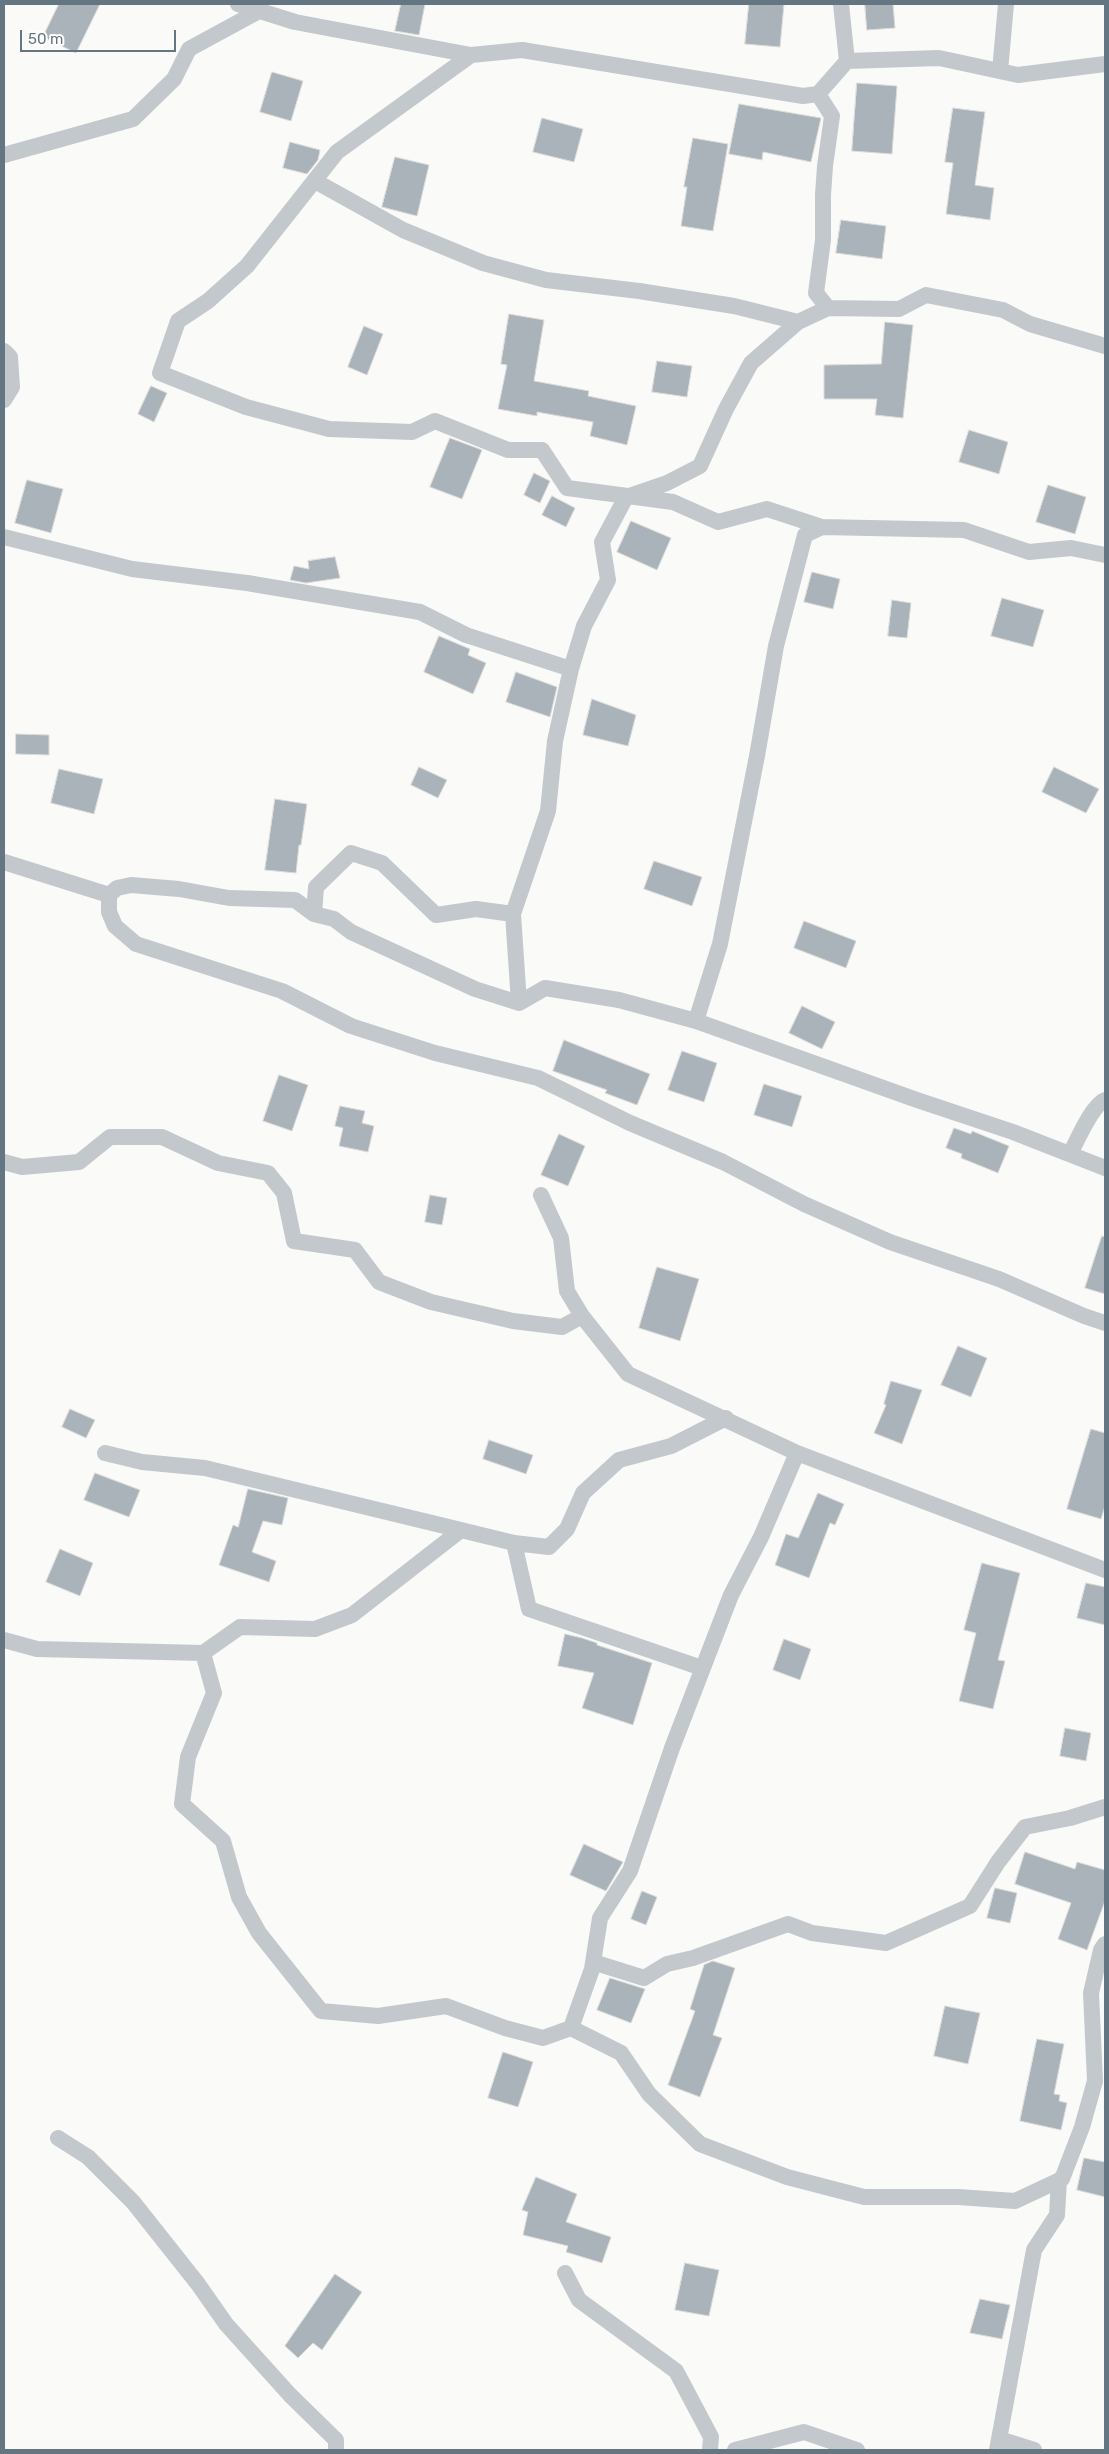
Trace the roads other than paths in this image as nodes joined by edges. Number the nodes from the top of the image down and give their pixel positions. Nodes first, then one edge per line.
1 (238, 4) edge
2 (841, 4) edge
3 (1006, 4) edge
4 (260, 11) junction
5 (470, 55) junction
6 (847, 61) junction
7 (1105, 64) edge
8 (1000, 71) junction
9 (818, 94) junction
10 (4, 155) edge
11 (315, 181) junction
12 (828, 308) junction
13 (798, 322) junction
14 (1105, 346) edge
15 (4, 351) edge
16 (4, 400) edge
17 (626, 497) junction
18 (822, 527) junction
19 (4, 537) edge
20 (1105, 554) edge
21 (571, 669) junction
22 (4, 862) edge
23 (109, 895) junction
24 (314, 914) junction
25 (513, 914) junction
26 (519, 1003) junction
27 (696, 1021) junction
28 (1105, 1100) edge
29 (1070, 1154) junction
30 (4, 1162) edge
31 (1105, 1168) edge
32 (541, 1195) dead end
33 (582, 1316) junction
34 (1105, 1324) edge
35 (726, 1418) junction
36 (105, 1453) dead end
37 (797, 1453) junction
38 (461, 1530) junction
39 (514, 1543) junction
40 (1105, 1570) edge
41 (4, 1640) edge
42 (203, 1653) junction
43 (702, 1668) junction
44 (1105, 1807) edge
45 (1105, 1944) edge
46 (593, 1962) junction
47 (571, 2028) junction
48 (58, 2138) dead end
49 (1058, 2180) junction
50 (565, 2273) dead end
51 (998, 2445) edge
52 (336, 2450) edge
53 (710, 2450) edge
54 (735, 2450) edge
55 (857, 2450) edge
56 (1034, 2450) edge

1 - 4 street
2 - 6 street
3 - 8 street
4 - 5 street
4 - 10 street
5 - 9 street
5 - 11 street
6 - 8 street
6 - 9 street
7 - 8 street
9 - 12 street
11 - 13 street
11 - 17 street
12 - 13 street
12 - 14 street
13 - 17 street
15 - 16 street
17 - 18 street
17 - 21 street
18 - 20 street
18 - 27 street
19 - 21 street
21 - 25 street
22 - 23 street
23 - 24 street
23 - 34 street
24 - 25 street
24 - 26 street
25 - 26 street
26 - 27 street
27 - 29 street
28 - 29 street
29 - 31 street
30 - 33 street
32 - 33 street
33 - 35 street
35 - 37 street
35 - 39 street
36 - 38 street
37 - 40 street
37 - 43 street
38 - 39 street
38 - 42 street
39 - 43 street
41 - 42 street
42 - 47 street
43 - 46 street
44 - 46 street
45 - 49 street
46 - 47 street
47 - 49 street
48 - 52 street
49 - 51 street
50 - 53 street
51 - 56 street
54 - 55 street

